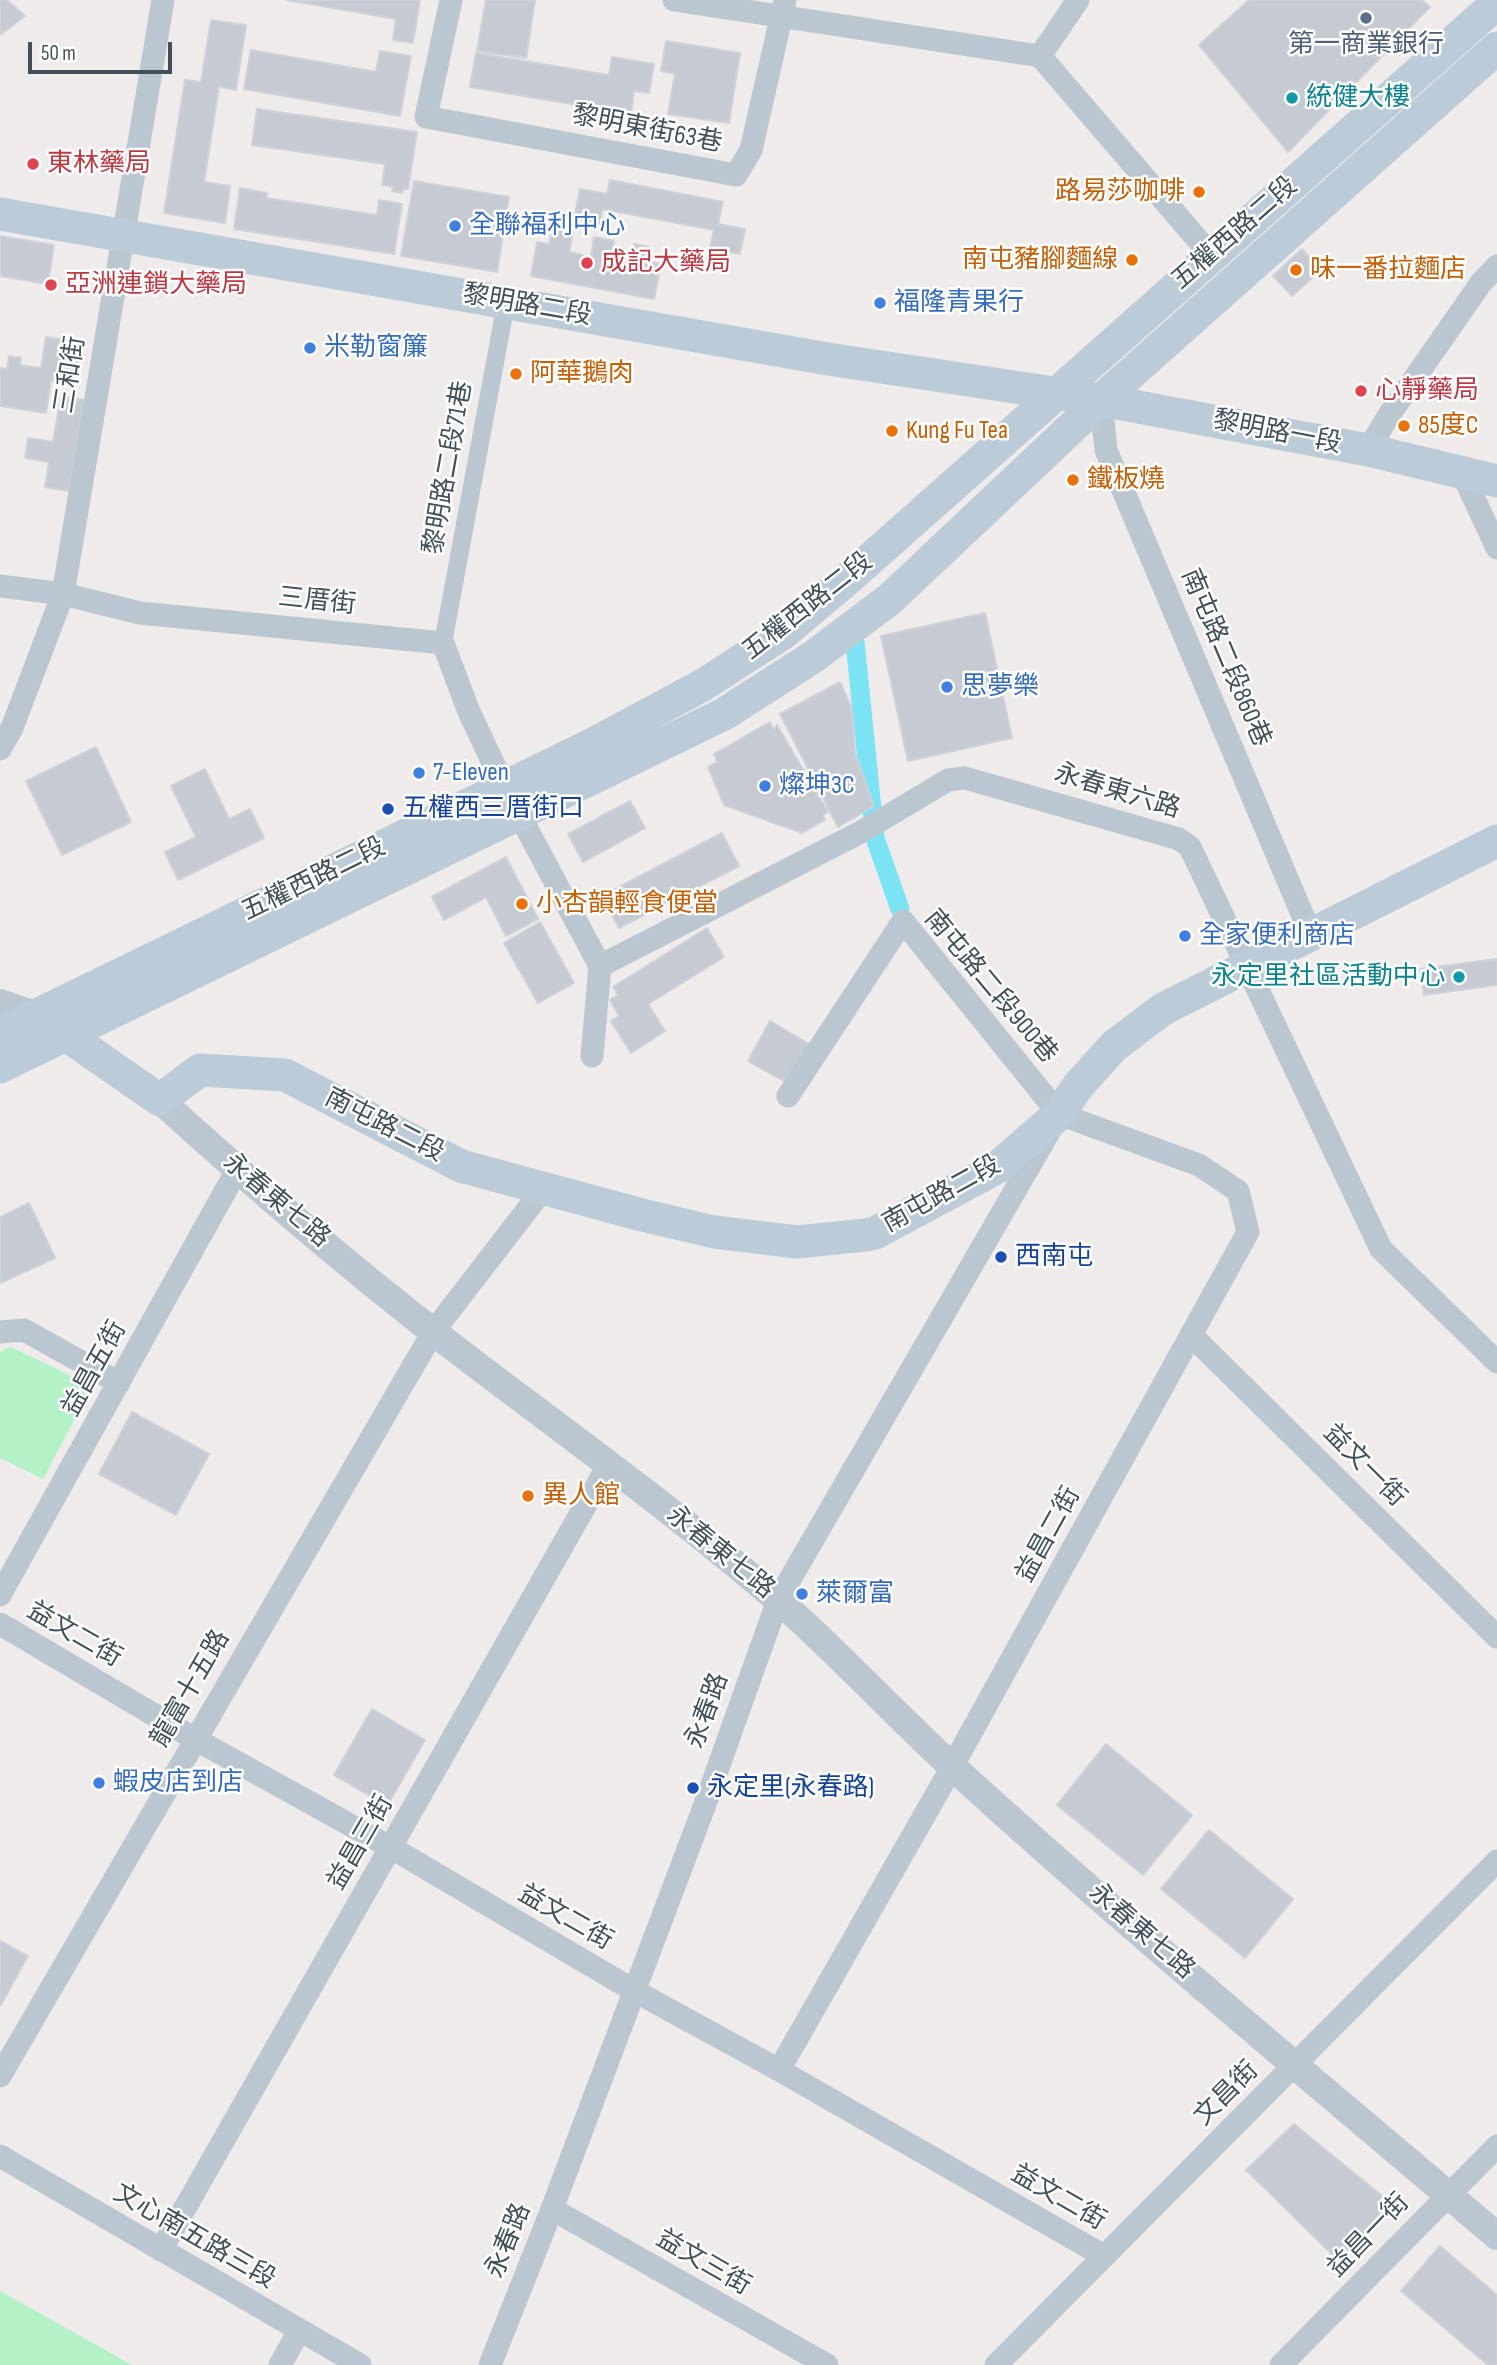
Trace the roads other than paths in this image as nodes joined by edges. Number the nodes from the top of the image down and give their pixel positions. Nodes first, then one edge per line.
1 (163, 0) edge
2 (451, 0) edge
3 (674, 0) edge
4 (1078, 0) edge
5 (1497, 3) edge
6 (783, 8) edge
7 (1497, 48) edge
8 (1040, 57) junction
9 (0, 214) edge
10 (122, 235) junction
11 (1211, 255) junction
12 (1497, 266) edge
13 (506, 303) junction
14 (1055, 393) junction
15 (1101, 400) junction
16 (1368, 450) junction
17 (1462, 473) junction
18 (1497, 481) edge
19 (1497, 548) edge
20 (0, 586) edge
21 (63, 594) junction
22 (443, 643) junction
23 (0, 749) edge
24 (512, 801) junction
25 (1497, 841) edge
26 (1311, 935) junction
27 (600, 966) junction
28 (1248, 966) junction
29 (0, 1003) edge
30 (35, 1016) junction
31 (0, 1033) edge
32 (66, 1034) junction
33 (592, 1056) dead end
34 (0, 1067) edge
35 (788, 1096) dead end
36 (160, 1100) junction
37 (1059, 1114) junction
38 (237, 1170) junction
39 (544, 1188) junction
40 (0, 1332) edge
41 (433, 1332) junction
42 (1191, 1335) junction
43 (1497, 1362) edge
44 (119, 1383) junction
45 (609, 1464) junction
46 (0, 1595) edge
47 (778, 1600) junction
48 (0, 1625) edge
49 (1497, 1637) edge
50 (195, 1739) junction
51 (953, 1767) junction
52 (390, 1847) junction
53 (1497, 1861) edge
54 (633, 1990) junction
55 (1295, 2066) junction
56 (779, 2070) junction
57 (0, 2076) edge
58 (1497, 2146) edge
59 (0, 2156) edge
60 (1448, 2195) junction
61 (552, 2209) junction
62 (1497, 2236) edge
63 (161, 2250) junction
64 (1104, 2256) junction
65 (299, 2331) junction
66 (280, 2365) edge
67 (360, 2365) edge
68 (490, 2365) edge
69 (827, 2365) edge
70 (996, 2365) edge
71 (1282, 2365) edge

1 - 10 street, 三和街
2 - 6 street, 黎明東街63巷
3 - 6 street
4 - 8 street
5 - 11 main road, 五權西路二段
6 - 8 street
7 - 15 main road, 五權西路二段
8 - 11 street
9 - 10 main road, 黎明路二段
10 - 13 main road, 黎明路二段
10 - 21 street, 三和街
11 - 14 main road, 五權西路二段
12 - 16 street
13 - 14 main road, 黎明路二段
13 - 22 street, 黎明路二段71巷
14 - 15 main road, 黎明路一段
14 - 24 main road, 五權西路二段
15 - 16 main road, 黎明路一段
15 - 24 main road, 五權西路二段
15 - 26 street, 南屯路二段860巷
16 - 17 main road, 黎明路一段
17 - 18 main road, 黎明路一段
17 - 19 street
20 - 21 street, 三厝街
21 - 22 street, 三厝街
21 - 23 street, 三和街
22 - 24 street
24 - 27 street
24 - 30 main road, 五權西路二段
24 - 32 main road, 五權西路二段
25 - 26 main road, 南屯路二段
26 - 28 main road, 南屯路二段
27 - 28 street, 永春東六路
27 - 33 street
28 - 37 main road, 南屯路二段
28 - 43 street, 永春東六路
29 - 30 street, 永春東七路
30 - 31 main road, 五權西路二段
30 - 32 main road, 永春東七路
32 - 34 main road, 五權西路二段
32 - 36 main road, 永春東七路
35 - 37 street, 南屯路二段900巷
36 - 38 street, 永春東七路
36 - 39 main road, 南屯路二段
37 - 39 main road, 南屯路二段
37 - 42 street, 益昌二街
37 - 47 street, 永春路
38 - 41 street, 永春東七路
38 - 44 street, 益昌五街
39 - 41 street, 龍富十五路
40 - 44 street
41 - 45 street, 永春東七路
41 - 50 street, 龍富十五路
42 - 49 street, 益文一街
42 - 51 street, 益昌二街
44 - 46 street, 益昌五街
45 - 47 street, 永春東七路
45 - 52 street, 益昌三街
47 - 51 street, 永春東七路
47 - 54 street, 永春路
48 - 50 street, 益文二街
50 - 52 street, 益文二街
50 - 57 street, 龍富十五路
51 - 55 street, 永春東七路
51 - 56 street, 益昌二街
52 - 54 street, 益文二街
52 - 63 street, 益昌三街
53 - 55 street, 文昌街
54 - 56 street, 益文二街
54 - 61 street, 永春路
55 - 60 street, 永春東七路
55 - 64 street, 文昌街
56 - 64 street, 益文二街
58 - 60 street, 益昌一街
59 - 63 street, 文心南五路三段
60 - 62 street, 永春東七路
60 - 71 street, 益昌一街
61 - 68 street, 永春路
61 - 69 street, 益文三街
63 - 65 street, 文心南五路三段
64 - 70 street, 文昌街
65 - 66 street
65 - 67 street, 文心南五路三段

